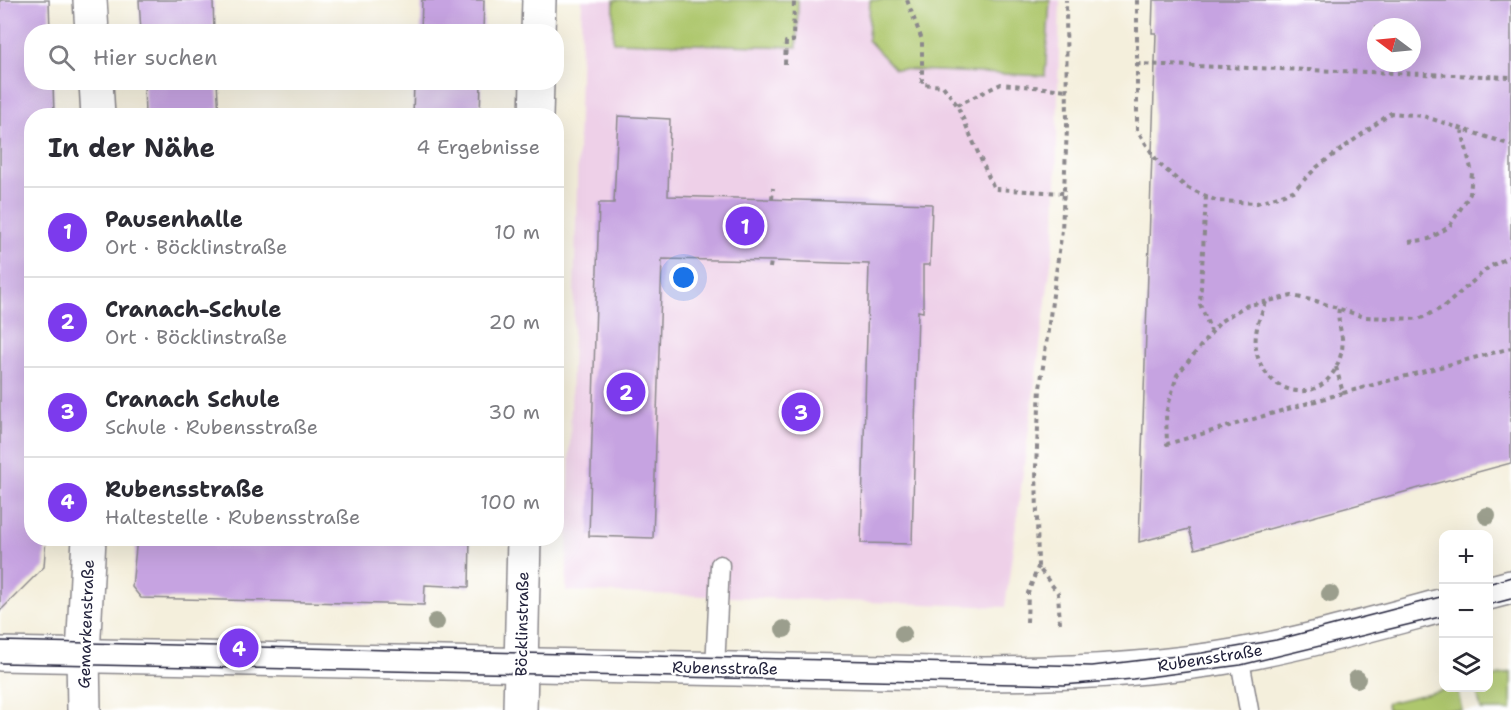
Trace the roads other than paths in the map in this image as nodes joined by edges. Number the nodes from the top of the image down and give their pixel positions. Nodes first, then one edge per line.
1 (90, 0) edge
2 (539, 0) edge
3 (92, 24) edge
4 (538, 24) edge
5 (96, 90) edge
6 (537, 90) edge
7 (98, 108) edge
8 (536, 108) edge
9 (89, 546) edge
10 (524, 546) edge
11 (720, 565) dead end
12 (1511, 587) edge
13 (1493, 592) edge
14 (1439, 606) edge
15 (0, 654) edge
16 (83, 655) junction
17 (1239, 655) junction
18 (522, 663) junction
19 (715, 668) junction
20 (84, 710) edge
21 (520, 710) edge
22 (1249, 710) edge

1 - 3 main road
2 - 4 main road
5 - 7 main road
6 - 8 main road
9 - 16 main road, Gemarkenstraße
10 - 18 main road, Böcklinstraße
11 - 19 lane
12 - 13 main road
14 - 17 main road, Rubensstraße
15 - 16 main road, Rubensstraße
16 - 18 main road, Rubensstraße
16 - 20 main road, Gemarkenstraße
17 - 19 main road, Rubensstraße
17 - 22 lane
18 - 19 main road, Rubensstraße
18 - 21 main road, Böcklinstraße

